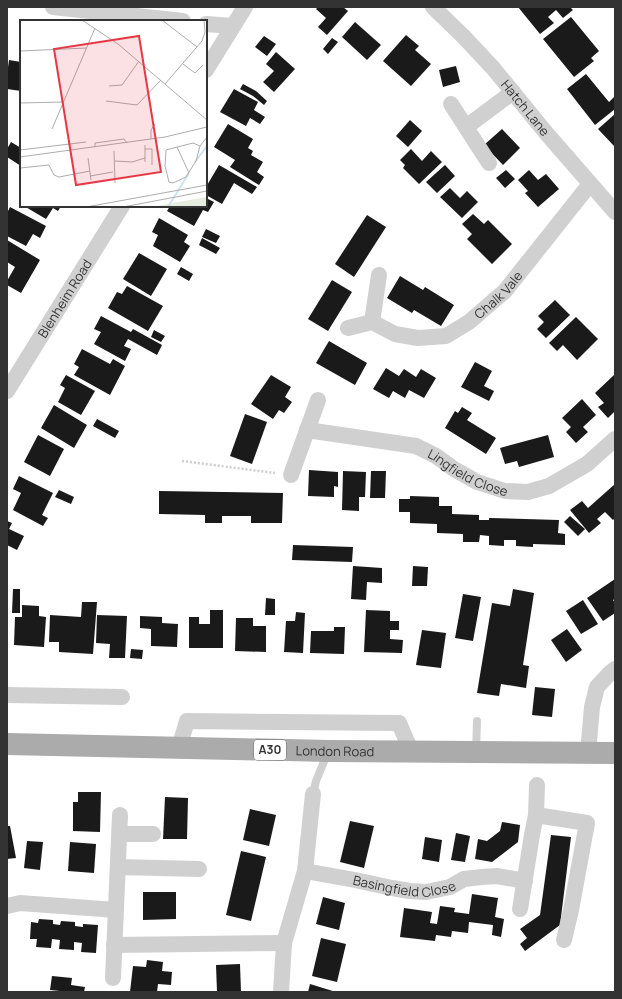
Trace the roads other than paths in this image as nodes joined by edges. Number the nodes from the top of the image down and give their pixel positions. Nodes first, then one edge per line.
1 (53, 7) edge
2 (245, 7) edge
3 (433, 7) edge
4 (174, 20) edge
5 (207, 24) edge
6 (233, 26) junction
7 (207, 68) edge
8 (513, 92) junction
9 (451, 104) dead end
10 (466, 127) junction
11 (489, 163) dead end
12 (590, 184) junction
13 (121, 207) edge
14 (615, 212) edge
15 (378, 275) dead end
16 (372, 322) junction
17 (348, 328) dead end
18 (8, 388) edge
19 (318, 400) dead end
20 (307, 430) junction
21 (615, 439) edge
22 (291, 475) road end
23 (615, 669) edge
24 (7, 695) edge
25 (122, 697) dead end
26 (477, 721) dead end
27 (7, 744) edge
28 (179, 748) junction
29 (329, 750) junction
30 (411, 751) junction
31 (476, 752) junction
32 (588, 753) junction
33 (615, 753) edge
34 (537, 785) dead end
35 (313, 794) joint
36 (120, 815) dead end
37 (536, 815) junction
38 (120, 834) junction
39 (153, 834) dead end
40 (118, 867) junction
41 (199, 869) dead end
42 (305, 871) junction
43 (525, 881) junction
44 (7, 906) edge
45 (520, 909) dead end
46 (116, 910) junction
47 (564, 940) dead end
48 (284, 942) junction
49 (114, 945) junction
50 (113, 978) dead end
51 (281, 992) edge

1 - 4 street
2 - 6 street
3 - 8 street, Hatch Lane
5 - 6 street
6 - 7 street
8 - 10 street
8 - 12 street, Hatch Lane
9 - 10 street
10 - 11 street
12 - 14 street, Hatch Lane
12 - 16 street, Chalk Vale
13 - 18 street, Blenheim Road
15 - 16 street
16 - 17 street
19 - 20 street
20 - 21 street, Lingfield Close
20 - 22 street
23 - 32 street
24 - 25 street
26 - 31 lane
27 - 28 main road, London Road / A30
28 - 29 main road, London Road / A30
28 - 30 street
29 - 30 main road, London Road / A30
29 - 35 lane
30 - 31 main road, London Road / A30
31 - 32 main road, London Road / A30
32 - 33 main road, London Road / A30
34 - 37 street
35 - 42 street
36 - 38 street
37 - 43 street
37 - 47 street
38 - 39 street
38 - 40 street
40 - 41 street
40 - 46 street
42 - 43 street, Basingfield Close
42 - 48 street
43 - 45 street
44 - 46 street
46 - 49 street
48 - 49 street
48 - 51 street
49 - 50 street

